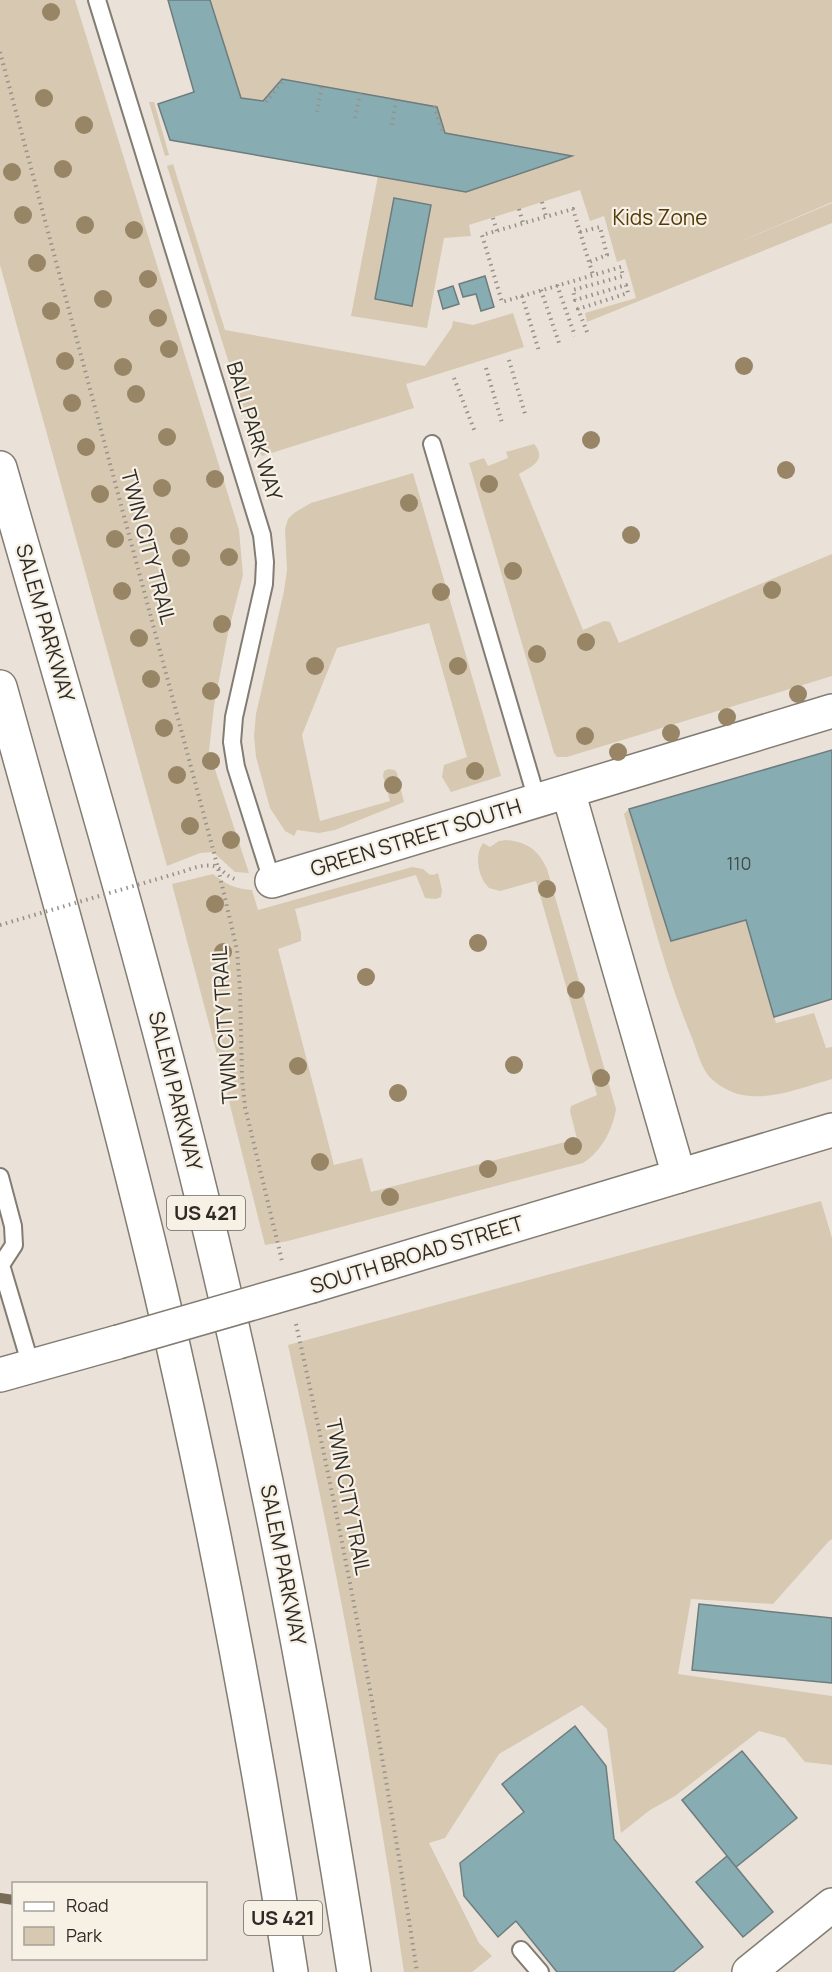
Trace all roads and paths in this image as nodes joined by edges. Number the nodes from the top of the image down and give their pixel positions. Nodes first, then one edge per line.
1 (97, 0) edge
2 (0, 52) edge
3 (284, 79) dead end
4 (322, 86) dead end
5 (360, 93) dead end
6 (396, 100) dead end
7 (266, 102) dead end
8 (434, 106) dead end
9 (317, 112) dead end
10 (355, 118) dead end
11 (392, 125) dead end
12 (442, 133) dead end
13 (542, 202) dead end
14 (519, 209) dead end
15 (546, 216) junction
16 (493, 218) dead end
17 (523, 223) junction
18 (497, 231) junction
19 (580, 232) junction
20 (589, 262) junction
21 (592, 275) junction
22 (557, 285) junction
23 (541, 290) junction
24 (522, 296) junction
25 (587, 332) dead end
26 (575, 336) dead end
27 (559, 343) dead end
28 (539, 351) dead end
29 (508, 360) dead end
30 (486, 368) dead end
31 (454, 378) dead end
32 (526, 417) dead end
33 (502, 423) dead end
34 (475, 432) dead end
35 (432, 444) dead end
36 (0, 468) edge
37 (0, 687) edge
38 (832, 711) edge
39 (568, 791) junction
40 (537, 800) junction
41 (218, 868) junction
42 (272, 881) junction
43 (0, 925) edge
44 (832, 1130) edge
45 (679, 1176) junction
46 (0, 1177) edge
47 (1, 1265) edge
48 (298, 1279) junction
49 (294, 1317) dead end
50 (31, 1366) junction
51 (0, 1375) edge
52 (832, 1905) edge
53 (521, 1950) dead end
54 (291, 1972) edge
55 (354, 1972) edge
56 (417, 1972) edge
57 (540, 1972) edge
58 (749, 1972) edge

1 - 42 lane, BALLPARK WAY
2 - 41 path, TWIN CITY TRAIL
3 - 7 path
4 - 9 path
5 - 10 path
6 - 11 path
8 - 12 path
13 - 15 path
14 - 17 path
15 - 17 path
15 - 19 path
16 - 18 path
17 - 18 path
18 - 24 path
19 - 20 path
19 - 20 path
20 - 21 path
21 - 22 path
21 - 25 path
22 - 23 path
22 - 26 path
23 - 24 path
23 - 27 path
24 - 28 path
29 - 32 path
30 - 33 path
31 - 34 path
35 - 40 lane
36 - 55 main road, SALEM PARKWAY / US 421
37 - 54 main road, US 421
38 - 39 main road, GREEN STREET SOUTH
39 - 40 main road, GREEN STREET SOUTH
39 - 45 main road
40 - 42 main road, GREEN STREET SOUTH
41 - 42 path
41 - 43 path, bridge
41 - 48 path, TWIN CITY TRAIL
44 - 45 main road, SOUTH BROAD STREET
45 - 48 main road, SOUTH BROAD STREET
46 - 47 lane
47 - 50 lane
48 - 50 main road, SOUTH BROAD STREET, bridge
49 - 56 path, TWIN CITY TRAIL
50 - 51 main road, SOUTH BROAD STREET
52 - 58 main road
53 - 57 lane

